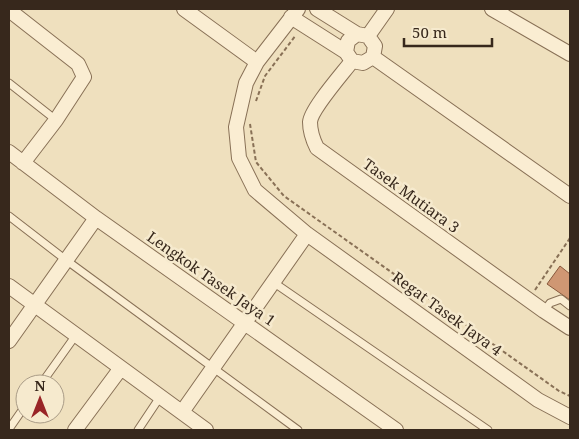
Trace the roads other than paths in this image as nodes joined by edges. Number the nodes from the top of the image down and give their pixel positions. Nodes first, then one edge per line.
1 (184, 9) edge
2 (317, 9) edge
3 (387, 9) edge
4 (492, 9) edge
5 (11, 10) edge
6 (294, 13) edge
7 (363, 35) junction
8 (570, 54) edge
9 (349, 56) junction
10 (373, 57) junction
11 (257, 62) junction
12 (9, 83) edge
13 (56, 120) junction
14 (9, 152) edge
15 (23, 162) junction
16 (570, 196) edge
17 (9, 216) edge
18 (96, 218) junction
19 (307, 234) junction
20 (66, 260) junction
21 (273, 282) junction
22 (9, 286) edge
23 (34, 305) junction
24 (570, 306) edge
25 (544, 311) junction
26 (245, 323) junction
27 (570, 328) edge
28 (76, 335) junction
29 (9, 340) edge
30 (121, 368) junction
31 (213, 368) junction
32 (48, 374) edge
33 (160, 396) junction
34 (182, 412) junction
35 (570, 417) edge
36 (75, 430) edge
37 (138, 430) edge
38 (206, 430) edge
39 (298, 430) edge
40 (396, 430) edge
41 (488, 430) edge

1 - 11 street
2 - 7 street
3 - 7 street
4 - 8 street
5 - 13 street
6 - 9 street
6 - 11 street, Regat Tasek Jaya 4
7 - 9 street
7 - 10 street
9 - 10 street
9 - 25 street, Tasek Mutiara 3
10 - 16 street
11 - 19 street, Regat Tasek Jaya 4
12 - 13 lane
13 - 15 street
14 - 15 street, Lengkok Tasek Jaya 1
15 - 18 street, Lengkok Tasek Jaya 1
17 - 20 lane
18 - 20 street
18 - 26 street, Lengkok Tasek Jaya 1
19 - 21 street
19 - 35 street, Regat Tasek Jaya 4
20 - 23 street
20 - 31 lane
21 - 26 street
21 - 41 lane
22 - 23 street
23 - 28 street
23 - 29 street
24 - 25 lane
25 - 27 street, Tasek Mutiara 3
26 - 31 street
26 - 40 street, Lengkok Tasek Jaya 1
28 - 30 street
28 - 32 lane
30 - 33 street
30 - 36 street
31 - 34 street
31 - 39 lane
33 - 34 street
33 - 37 lane
34 - 38 street

